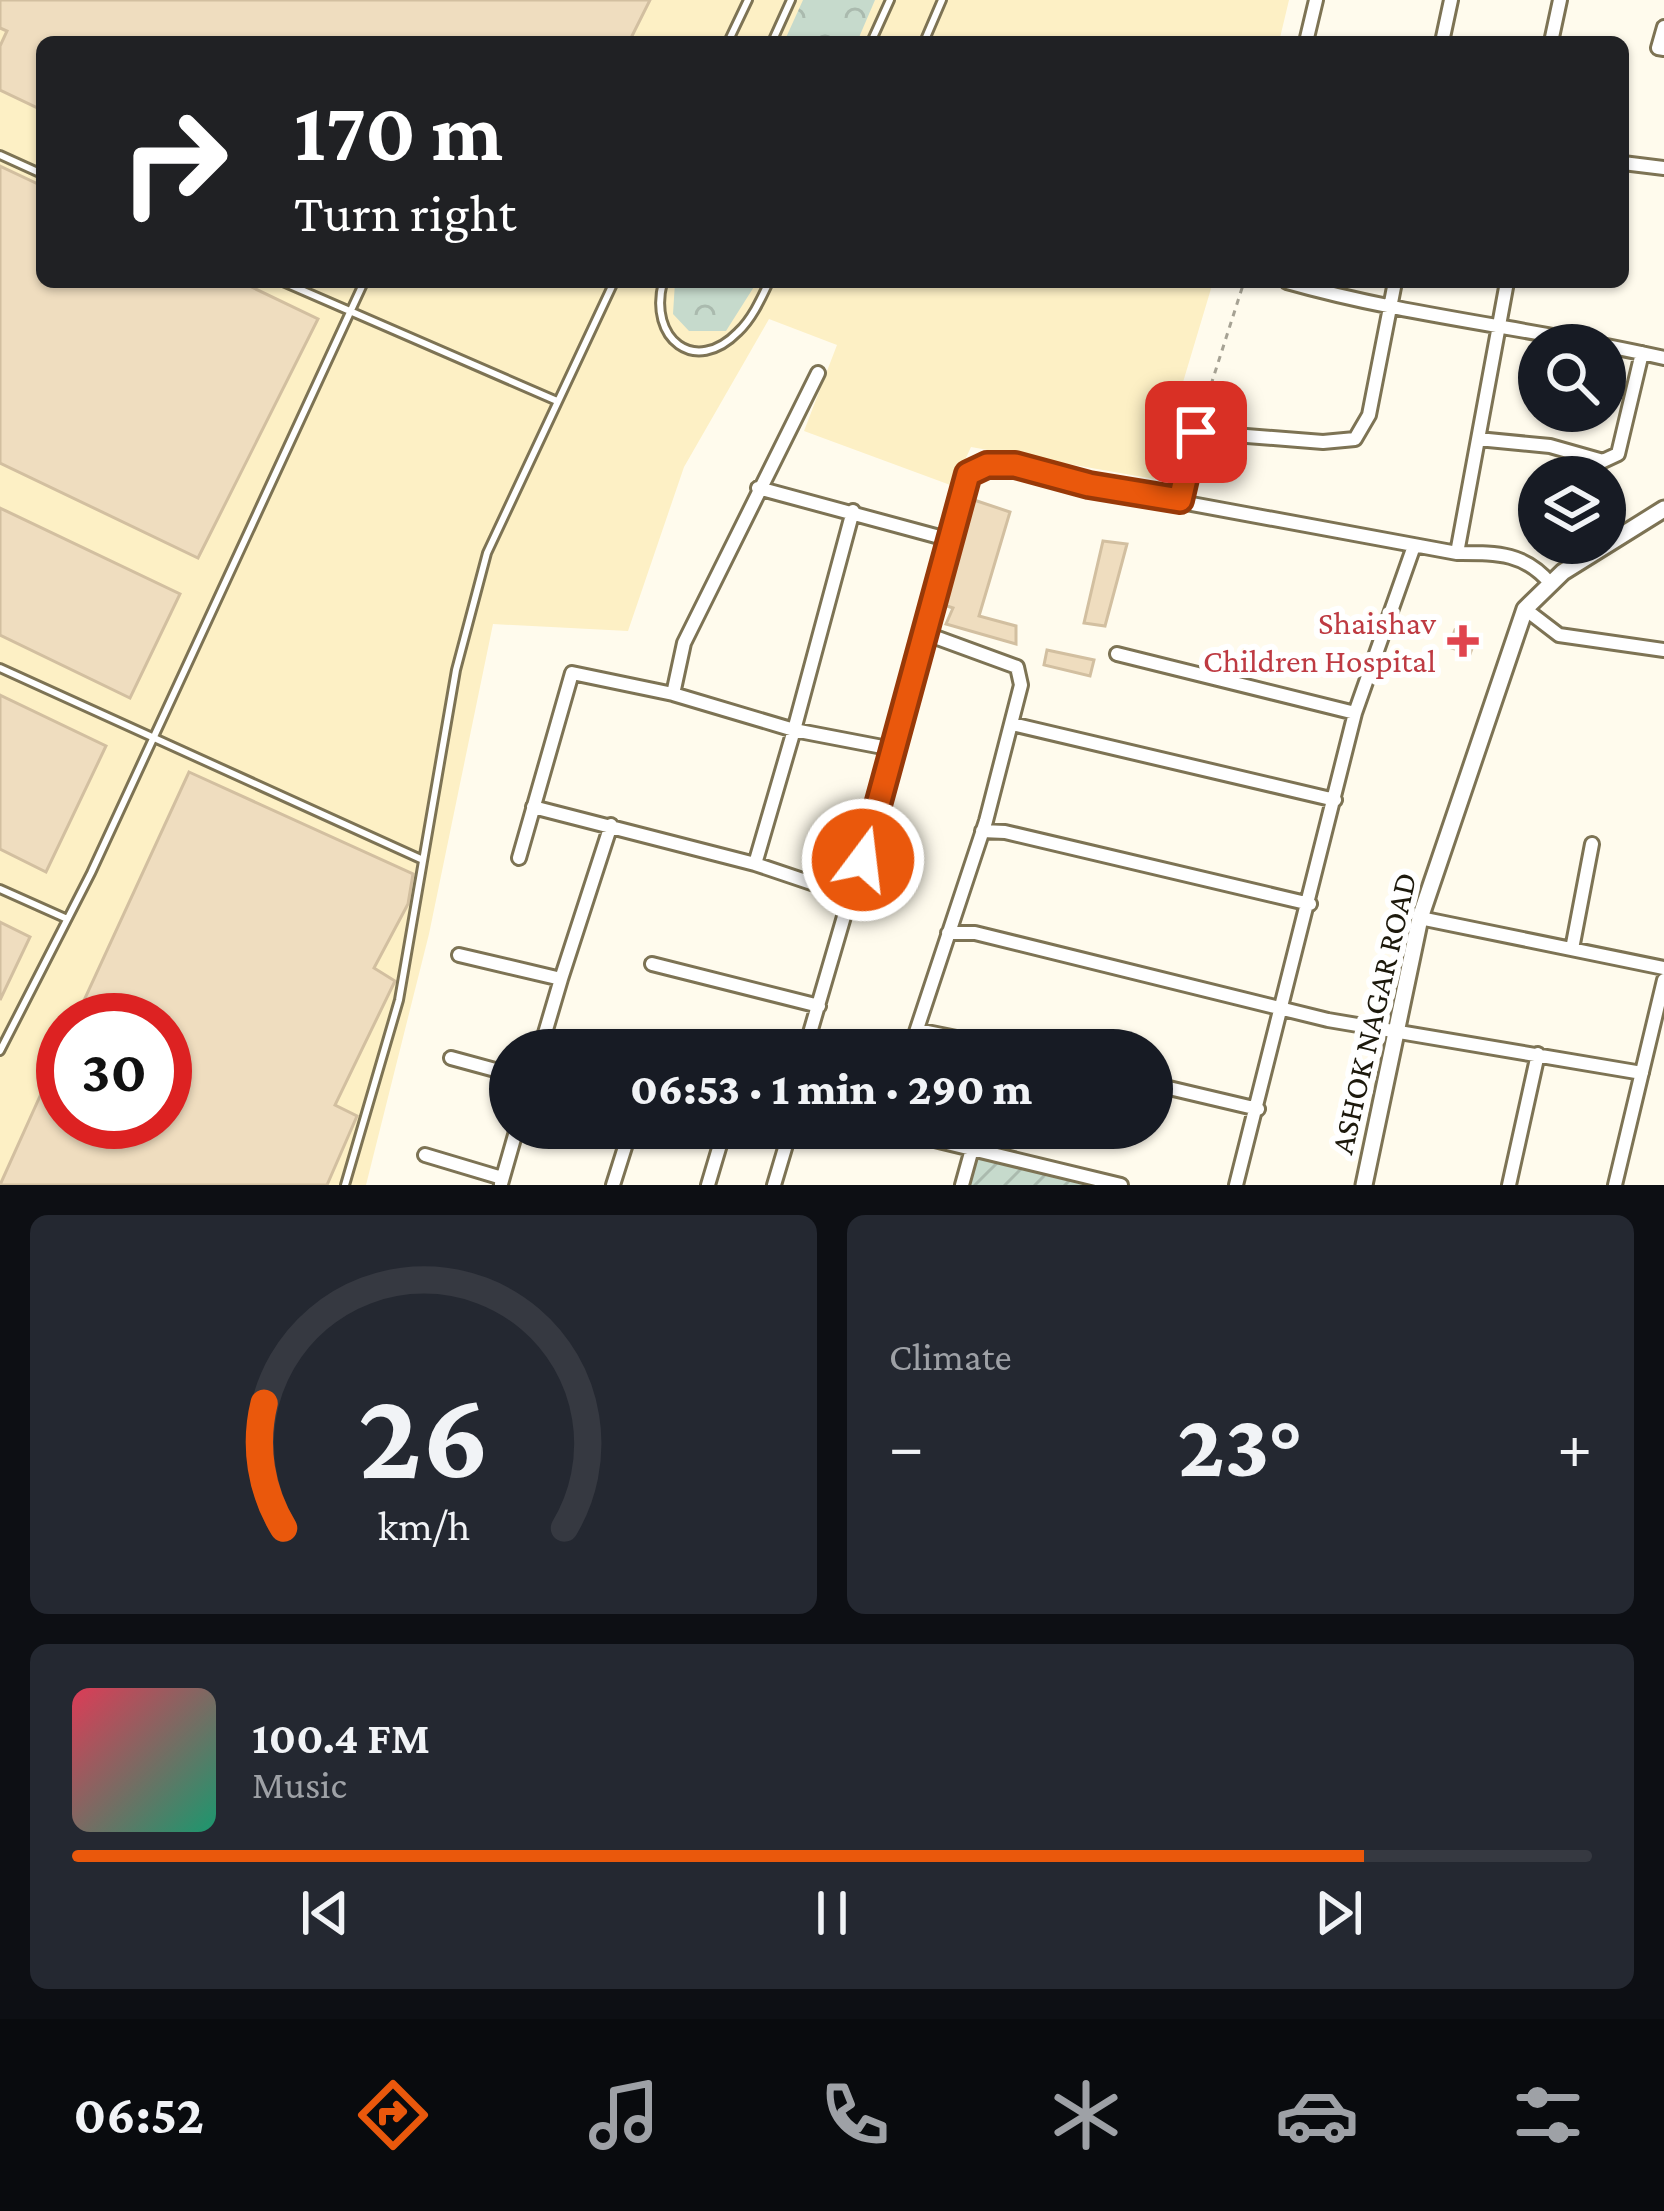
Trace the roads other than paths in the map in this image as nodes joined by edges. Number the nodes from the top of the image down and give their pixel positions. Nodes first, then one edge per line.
1 (748, 0) edge
2 (791, 0) edge
3 (890, 0) edge
4 (942, 0) edge
5 (1316, 0) edge
6 (1451, 0) edge
7 (1559, 0) edge
8 (1664, 27) edge
9 (731, 36) edge
10 (775, 36) edge
11 (874, 36) edge
12 (927, 36) edge
13 (1307, 36) edge
14 (1443, 36) edge
15 (1552, 36) edge
16 (1664, 49) edge
17 (0, 155) edge
18 (1629, 164) edge
19 (1664, 169) edge
20 (36, 171) edge
21 (296, 288) edge
22 (361, 288) edge
23 (611, 288) edge
24 (662, 288) edge
25 (765, 288) edge
26 (1307, 288) edge
27 (1394, 288) edge
28 (1506, 288) edge
29 (1393, 304) junction
30 (350, 312) junction
31 (1497, 328) junction
32 (1642, 353) junction
33 (1664, 358) edge
34 (818, 373) dead end
35 (557, 401) junction
36 (1478, 439) junction
37 (758, 488) junction
38 (1180, 500) junction
39 (1664, 509) edge
40 (853, 511) junction
41 (946, 539) junction
42 (1414, 546) junction
43 (1457, 554) junction
44 (1551, 584) junction
45 (1525, 609) junction
46 (924, 633) junction
47 (1664, 650) edge
48 (1117, 654) dead end
49 (0, 668) edge
50 (674, 694) junction
51 (1355, 713) junction
52 (1012, 724) junction
53 (794, 730) junction
54 (153, 739) junction
55 (893, 749) junction
56 (1335, 800) junction
57 (533, 807) junction
58 (610, 825) junction
59 (982, 831) junction
60 (1592, 844) dead end
61 (519, 858) dead end
62 (423, 860) junction
63 (755, 864) junction
64 (0, 889) edge
65 (853, 897) junction
66 (1310, 904) junction
67 (64, 918) junction
68 (1420, 918) junction
69 (948, 934) junction
70 (1572, 949) junction
71 (459, 955) dead end
72 (652, 964) dead end
73 (1664, 968) edge
74 (561, 979) junction
75 (1664, 980) edge
76 (819, 1006) junction
77 (1285, 1007) junction
78 (547, 1029) edge
79 (812, 1029) edge
80 (917, 1029) edge
81 (1397, 1030) junction
82 (0, 1051) edge
83 (1538, 1054) junction
84 (451, 1058) dead end
85 (489, 1068) edge
86 (1642, 1073) junction
87 (1173, 1089) edge
88 (1258, 1109) junction
89 (511, 1149) edge
90 (624, 1149) edge
91 (719, 1149) edge
92 (785, 1149) edge
93 (972, 1149) joint
94 (424, 1155) dead end
95 (501, 1181) edge
96 (345, 1185) edge
97 (613, 1185) edge
98 (708, 1185) edge
99 (774, 1185) edge
100 (962, 1185) edge
101 (1121, 1185) edge
102 (1236, 1185) edge
103 (1364, 1185) edge
104 (1509, 1185) edge
105 (1615, 1185) edge

1 - 9 lane
2 - 10 lane
3 - 11 lane
4 - 12 lane
5 - 13 street
6 - 14 street
7 - 15 street
8 - 16 street
17 - 20 lane
18 - 19 street
21 - 30 lane
22 - 30 lane
23 - 35 lane
24 - 25 lane
26 - 29 street
27 - 29 street
28 - 31 street
29 - 31 street
29 - 38 street
30 - 35 lane
30 - 54 lane
31 - 32 street
31 - 36 street
32 - 33 street
32 - 36 street
34 - 37 street
35 - 62 lane
36 - 43 street
37 - 40 street
37 - 50 street
38 - 41 street
38 - 42 street
39 - 44 street, ASHOK NAGAR ROAD
40 - 41 street
40 - 53 street
41 - 46 street
42 - 43 street
42 - 51 street
43 - 44 street
44 - 45 street, ASHOK NAGAR ROAD
45 - 47 street
45 - 68 street, ASHOK NAGAR ROAD
46 - 52 street
46 - 55 street
48 - 51 street
49 - 54 lane
50 - 53 street
50 - 57 street
51 - 56 street
52 - 56 street
52 - 59 street
53 - 55 street
53 - 63 street
54 - 62 lane
54 - 67 lane
55 - 65 street
56 - 66 street
57 - 58 street
57 - 61 street
58 - 63 street
58 - 74 street
59 - 66 street
59 - 69 street
60 - 70 street
62 - 96 lane
63 - 65 street
64 - 67 lane
65 - 76 street
66 - 77 street
67 - 82 lane
68 - 70 street
68 - 81 street, ASHOK NAGAR ROAD
69 - 77 street
69 - 80 street
70 - 73 street
71 - 74 street
72 - 76 street
74 - 78 street
75 - 86 street
76 - 79 street
77 - 81 street
77 - 88 street
81 - 83 street
81 - 103 street, ASHOK NAGAR ROAD
83 - 86 street
83 - 104 street
84 - 85 street
86 - 105 street
87 - 88 street
88 - 102 street
89 - 95 street
90 - 97 street
91 - 98 street
92 - 99 street
93 - 100 street
93 - 101 street
94 - 95 street

